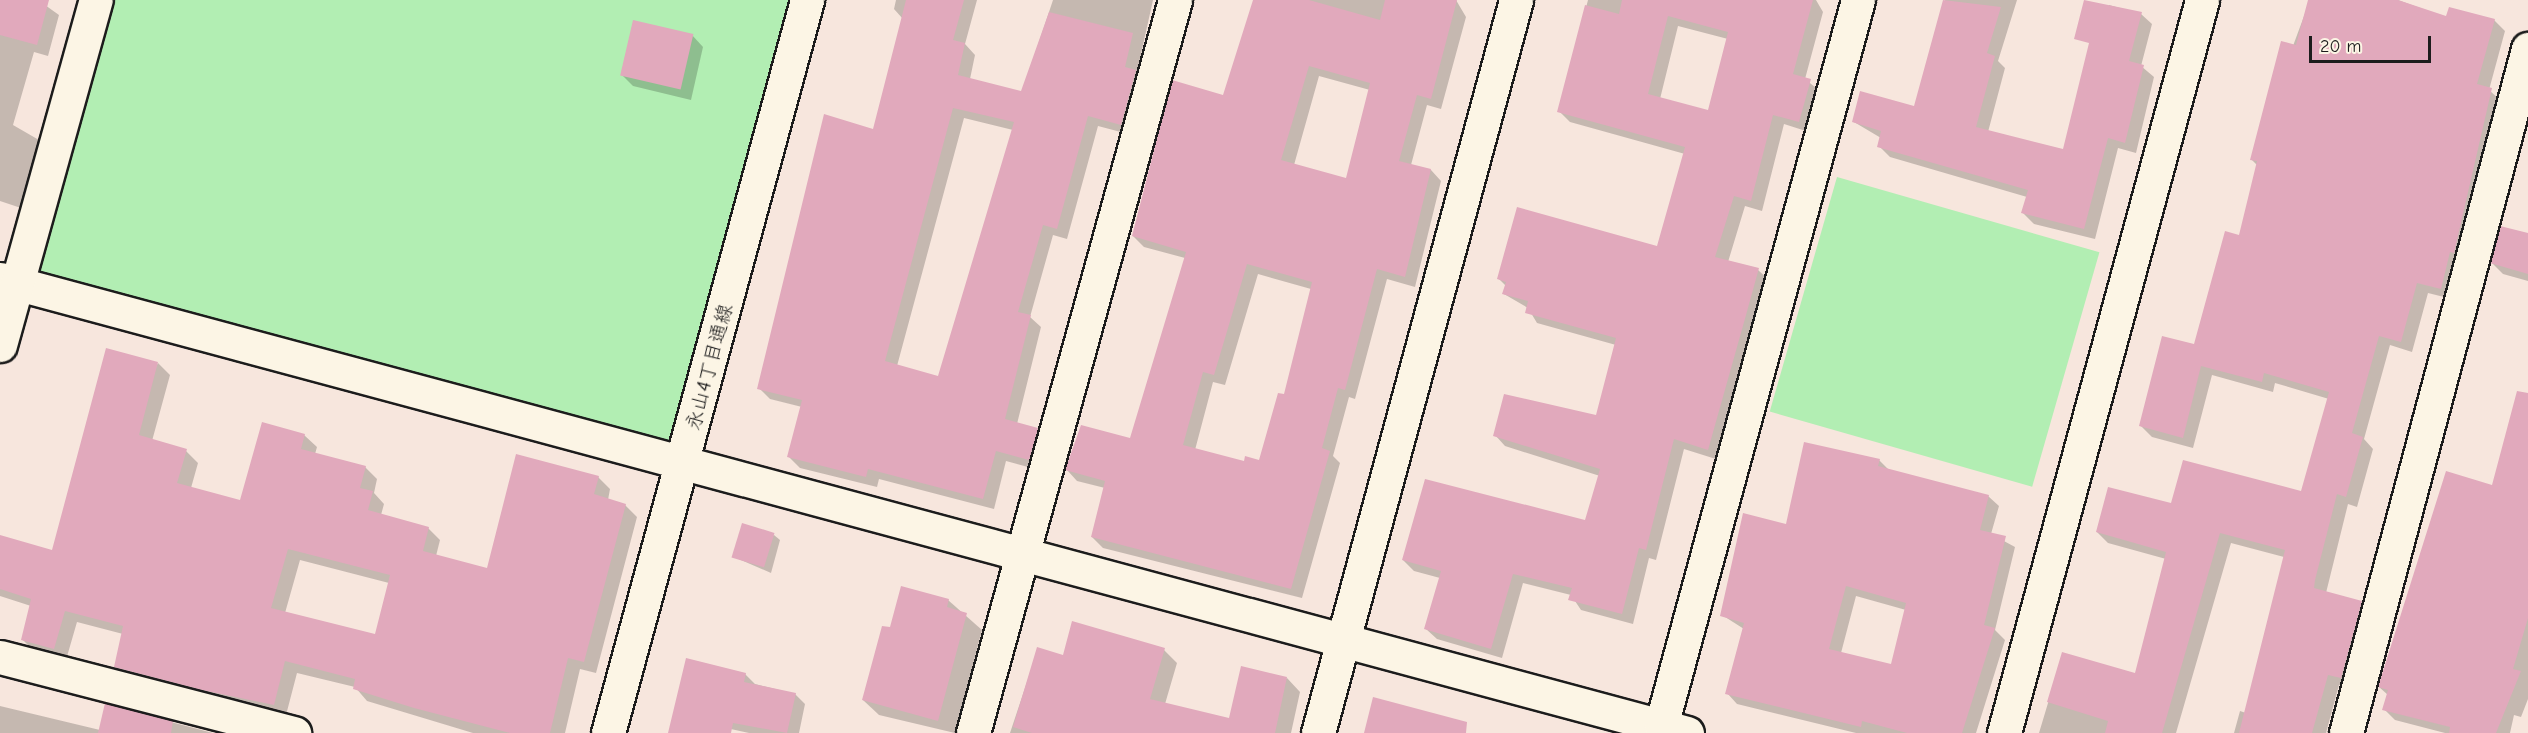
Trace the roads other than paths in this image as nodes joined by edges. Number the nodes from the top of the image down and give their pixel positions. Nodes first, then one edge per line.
1 (96, 0) edge
2 (807, 0) edge
3 (1175, 0) edge
4 (1516, 0) edge
5 (1858, 0) edge
6 (2202, 0) edge
7 (2528, 49) edge
8 (8, 282) edge
9 (0, 345) edge
10 (683, 464) junction
11 (1021, 555) junction
12 (1344, 642) junction
13 (0, 657) edge
14 (1674, 729) edge
15 (294, 733) edge
16 (608, 733) edge
17 (973, 733) edge
18 (1318, 733) edge
19 (2004, 733) edge
20 (2346, 733) edge

1 - 8 street
2 - 10 street, 永山4丁目通線
3 - 11 street
4 - 12 street
5 - 14 street
6 - 19 street
7 - 20 street
8 - 9 street
8 - 10 street
10 - 11 street
10 - 16 street, 永山4丁目通線
11 - 12 street
11 - 17 street
12 - 14 street
12 - 18 street
13 - 15 street

